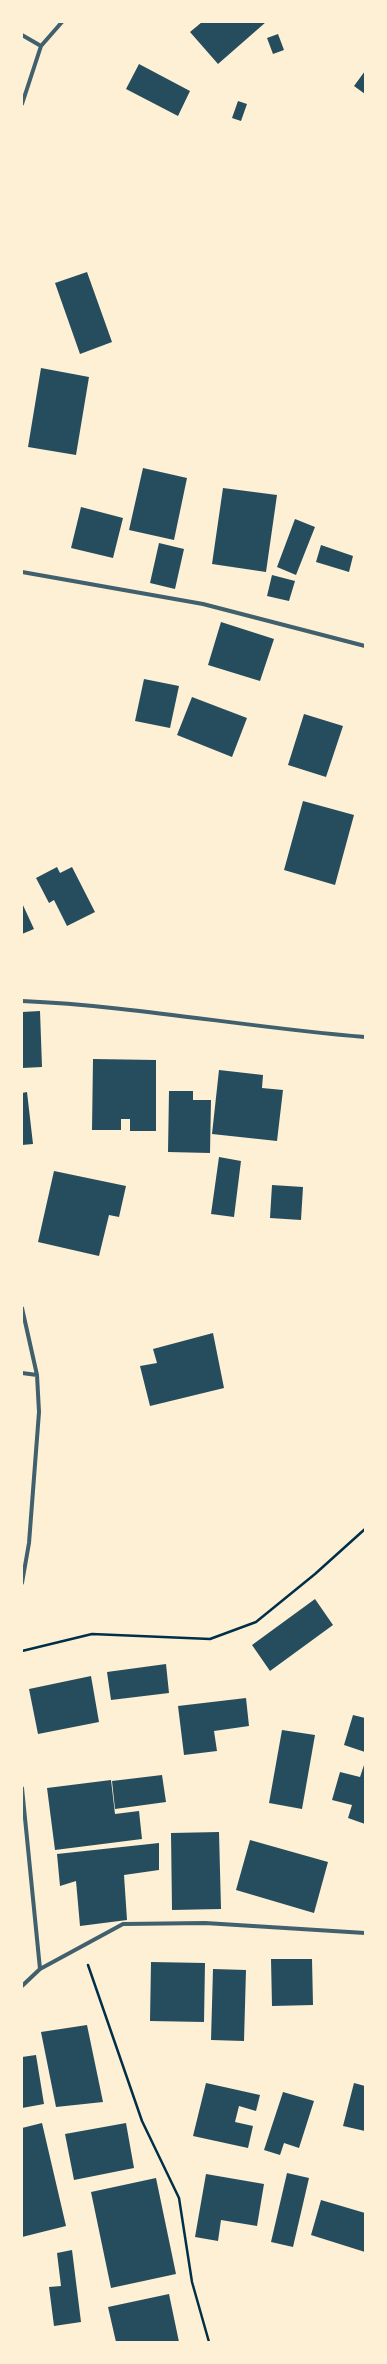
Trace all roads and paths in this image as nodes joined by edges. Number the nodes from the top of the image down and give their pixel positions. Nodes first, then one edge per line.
1 (62, 22) edge
2 (22, 35) edge
3 (41, 46) junction
4 (22, 104) edge
5 (22, 572) edge
6 (365, 646) edge
7 (22, 1001) edge
8 (365, 1037) edge
9 (22, 1308) edge
10 (22, 1373) edge
11 (37, 1375) junction
12 (365, 1529) edge
13 (22, 1582) edge
14 (22, 1651) edge
15 (22, 1788) edge
16 (365, 1933) edge
17 (81, 1945) junction
18 (40, 1969) junction
19 (22, 1986) edge
20 (210, 2342) edge

1 - 3 street
2 - 3 street
3 - 4 street
5 - 6 street
7 - 8 street
9 - 11 street
10 - 11 street
11 - 13 street
12 - 14 path
15 - 18 street
16 - 17 street
17 - 18 street
17 - 20 path
18 - 19 street

